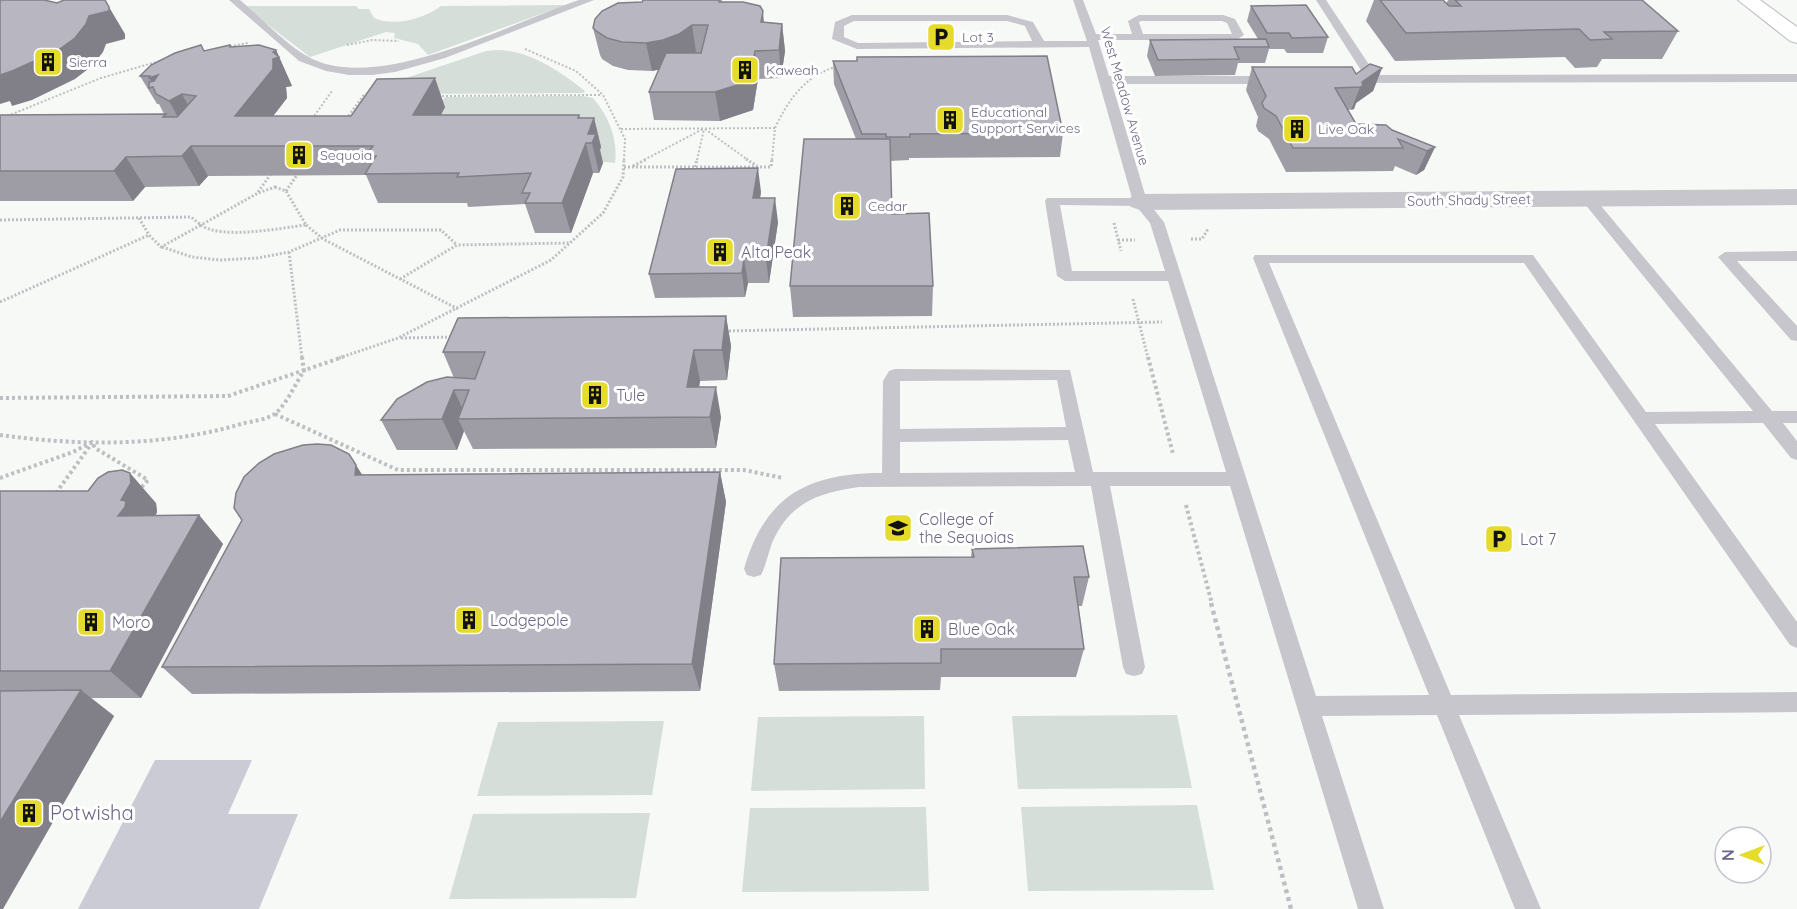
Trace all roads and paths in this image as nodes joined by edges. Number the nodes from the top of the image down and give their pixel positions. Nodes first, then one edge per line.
1 (234, 0) edge
2 (589, 0) edge
3 (1078, 0) edge
4 (1321, 0) edge
5 (1748, 0) edge
6 (1139, 38) junction
7 (1797, 38) edge
8 (1093, 41) junction
9 (255, 42) dead end
10 (1039, 45) junction
11 (223, 48) edge
12 (523, 49) dead end
13 (168, 59) edge
14 (844, 65) edge
15 (1797, 78) edge
16 (1337, 79) edge
17 (1372, 79) junction
18 (1105, 80) junction
19 (1291, 80) edge
20 (338, 83) dead end
21 (603, 95) junction
22 (374, 96) edge
23 (431, 96) edge
24 (0, 119) edge
25 (343, 123) edge
26 (307, 125) edge
27 (704, 128) junction
28 (775, 128) junction
29 (621, 129) junction
30 (305, 164) edge
31 (759, 166) junction
32 (276, 167) edge
33 (624, 167) junction
34 (632, 167) junction
35 (695, 167) junction
36 (286, 190) junction
37 (258, 192) junction
38 (1797, 197) edge
39 (1587, 198) junction
40 (1140, 202) junction
41 (139, 218) junction
42 (0, 220) edge
43 (201, 225) junction
44 (306, 225) junction
45 (149, 235) junction
46 (323, 239) junction
47 (569, 243) junction
48 (457, 245) junction
49 (161, 247) junction
50 (289, 252) junction
51 (1797, 256) edge
52 (1174, 276) junction
53 (400, 279) junction
54 (0, 302) edge
55 (459, 309) junction
56 (1187, 321) junction
57 (1139, 322) junction
58 (724, 331) edge
59 (1797, 336) edge
60 (456, 337) edge
61 (398, 338) junction
62 (304, 371) junction
63 (0, 398) edge
64 (275, 414) junction
65 (1767, 417) junction
66 (1797, 417) edge
67 (1640, 418) junction
68 (1076, 433) junction
69 (0, 435) edge
70 (891, 436) junction
71 (92, 442) junction
72 (1797, 453) edge
73 (0, 478) edge
74 (1238, 478) junction
75 (1092, 479) junction
76 (1180, 479) junction
77 (891, 480) junction
78 (822, 486) junction
79 (132, 496) edge
80 (64, 497) edge
81 (754, 569) dead end
82 (1797, 639) edge
83 (1134, 667) dead end
84 (1797, 702) edge
85 (1308, 706) junction
86 (1445, 706) junction
87 (1291, 909) edge
88 (1371, 909) edge
89 (1528, 909) edge

1 - 2 lane
3 - 8 lane, West Meadow Avenue
4 - 17 lane
5 - 7 street
6 - 6 lane
6 - 8 lane
8 - 10 lane
8 - 18 lane, West Meadow Avenue
9 - 11 path
10 - 10 lane
12 - 21 path
13 - 24 path
14 - 28 path
15 - 17 lane
16 - 17 lane
18 - 19 lane
18 - 40 lane, West Meadow Avenue
20 - 26 path
21 - 23 path
21 - 29 path
22 - 25 path
27 - 28 path
27 - 29 path
27 - 31 path
27 - 34 path
27 - 35 path
28 - 31 path
29 - 33 path
30 - 36 path
31 - 35 path
32 - 37 path
33 - 34 path
33 - 47 path
34 - 35 path
36 - 37 path
36 - 44 path
37 - 43 path
38 - 39 street, South Shady Street
39 - 40 street, South Shady Street
39 - 65 lane
40 - 52 lane
40 - 52 lane
41 - 42 path
41 - 43 path
41 - 45 path
43 - 44 path
43 - 49 path
44 - 46 path
45 - 49 path
45 - 54 path
46 - 48 path
46 - 50 path
46 - 53 path
47 - 48 path
47 - 55 path
48 - 53 path
49 - 50 path
50 - 62 path
51 - 59 lane
52 - 56 lane
53 - 55 path
55 - 61 path
56 - 57 path
56 - 74 lane
57 - 58 path
57 - 76 path
60 - 61 path
61 - 62 path
62 - 63 path
62 - 64 path
64 - 71 path
64 - 78 path
65 - 66 lane
65 - 67 lane
65 - 72 lane
67 - 82 lane
67 - 86 lane
68 - 70 lane
68 - 70 lane
68 - 75 lane
69 - 71 path
70 - 77 lane
71 - 73 path
71 - 79 path
71 - 80 path
74 - 76 lane
74 - 85 lane
75 - 76 lane
75 - 77 lane
75 - 83 lane
76 - 87 path
77 - 78 lane
78 - 81 lane
84 - 86 lane
85 - 86 lane
85 - 88 lane
86 - 89 lane

